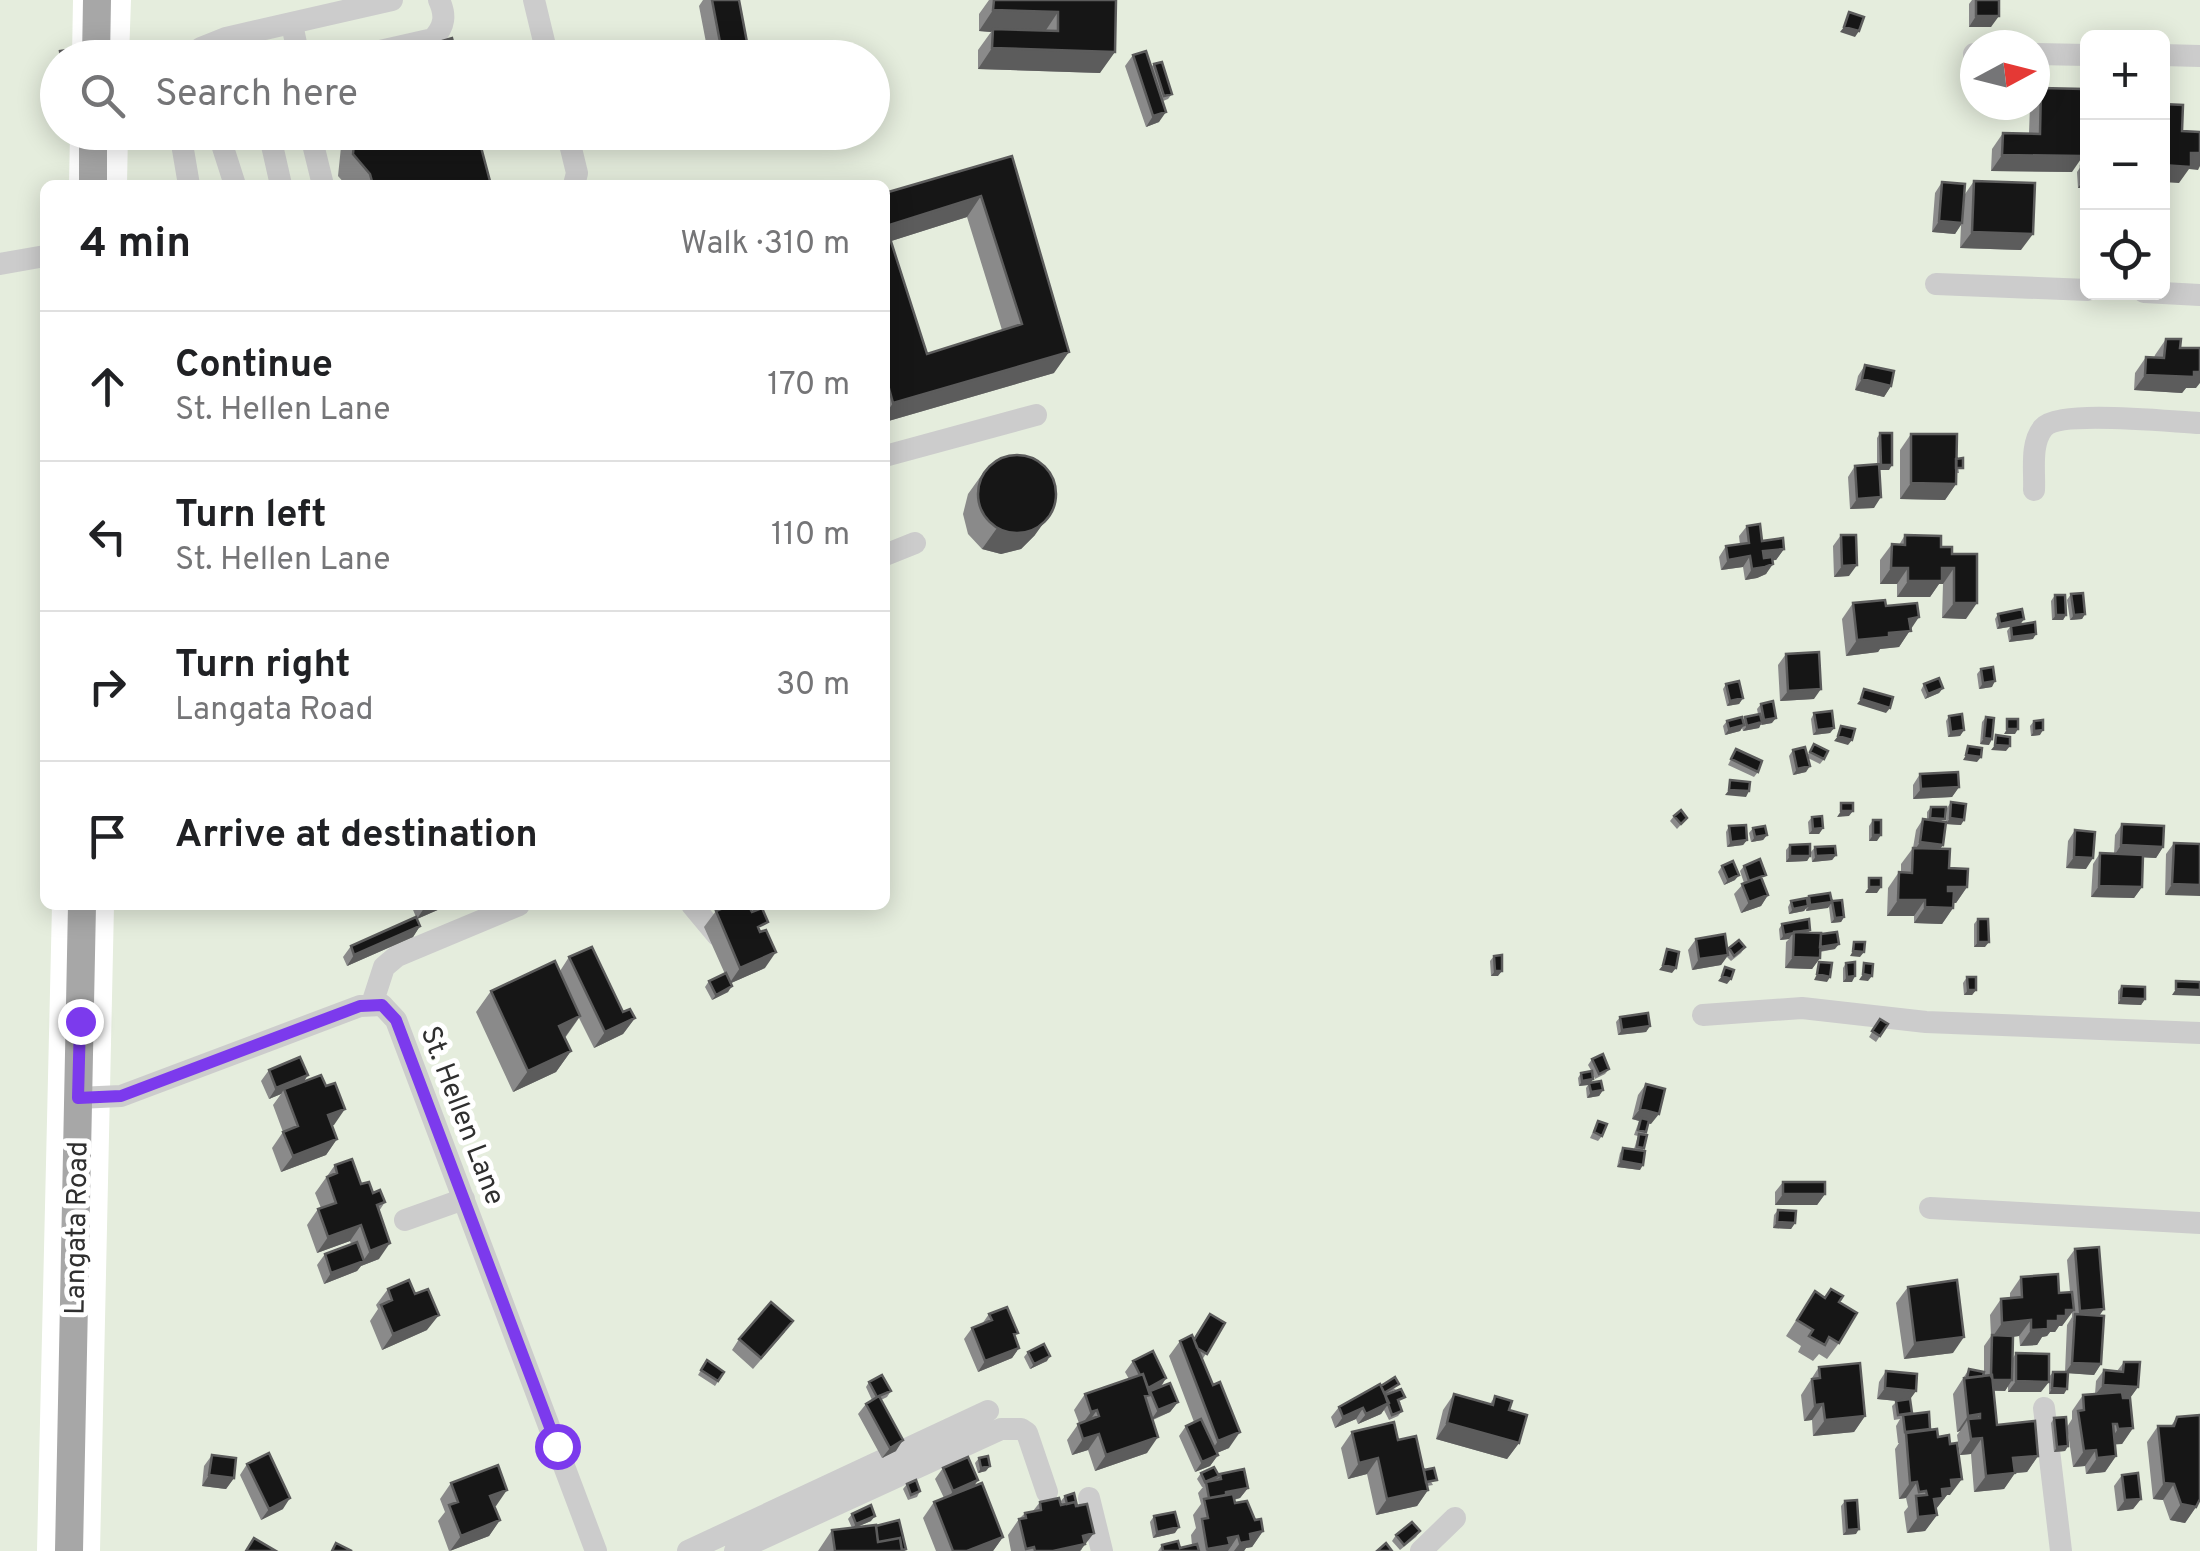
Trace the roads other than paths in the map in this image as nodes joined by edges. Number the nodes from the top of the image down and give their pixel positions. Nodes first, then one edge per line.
1 (97, 0) edge
2 (392, 0) edge
3 (439, 0) edge
4 (534, 0) edge
5 (292, 24) junction
6 (248, 33) junction
7 (96, 40) edge
8 (221, 40) edge
9 (249, 40) edge
10 (295, 40) edge
11 (429, 40) edge
12 (544, 40) edge
13 (2050, 54) edge
14 (2080, 55) edge
15 (2170, 55) edge
16 (2200, 56) edge
17 (94, 150) edge
18 (183, 150) edge
19 (223, 150) edge
20 (273, 150) edge
21 (315, 150) edge
22 (571, 150) edge
23 (93, 180) edge
24 (188, 180) edge
25 (232, 180) edge
26 (280, 180) edge
27 (323, 180) edge
28 (575, 180) edge
29 (40, 257) edge
30 (0, 264) edge
31 (1936, 284) dead end
32 (2080, 290) edge
33 (2170, 293) edge
34 (2200, 295) edge
35 (1036, 414) dead end
36 (2200, 423) edge
37 (890, 455) edge
38 (2034, 490) dead end
39 (915, 543) dead end
40 (890, 554) edge
41 (82, 910) edge
42 (507, 910) edge
43 (696, 910) edge
44 (717, 935) edge
45 (372, 1004) junction
46 (1703, 1015) dead end
47 (2200, 1033) edge
48 (78, 1098) junction
49 (464, 1199) junction
50 (1930, 1208) dead end
51 (405, 1220) dead end
52 (2200, 1223) edge
53 (2044, 1408) dead end
54 (988, 1412) dead end
55 (1047, 1492) dead end
56 (1089, 1498) dead end
57 (1455, 1518) dead end
58 (69, 1551) edge
59 (596, 1551) edge
60 (688, 1551) edge
61 (735, 1551) edge
62 (1102, 1551) edge
63 (1420, 1551) edge
64 (2061, 1551) edge

1 - 7 main road
2 - 5 street
3 - 11 street
4 - 12 street
5 - 6 street
5 - 10 street
6 - 8 street
6 - 9 street
13 - 14 street
15 - 16 street
17 - 23 main road
18 - 24 street
19 - 25 street
20 - 26 street
21 - 27 street
22 - 28 street
29 - 30 street
31 - 32 street
33 - 34 street
35 - 37 street
36 - 38 street
39 - 40 street
41 - 48 main road, Langata Road
42 - 45 street
43 - 44 street
45 - 48 street
45 - 49 street, St. Hellen Lane
46 - 47 street
48 - 58 main road, Langata Road
49 - 51 street
49 - 59 street, St. Hellen Lane
50 - 52 street
53 - 64 street
54 - 60 street
55 - 61 street
56 - 62 street
57 - 63 street

